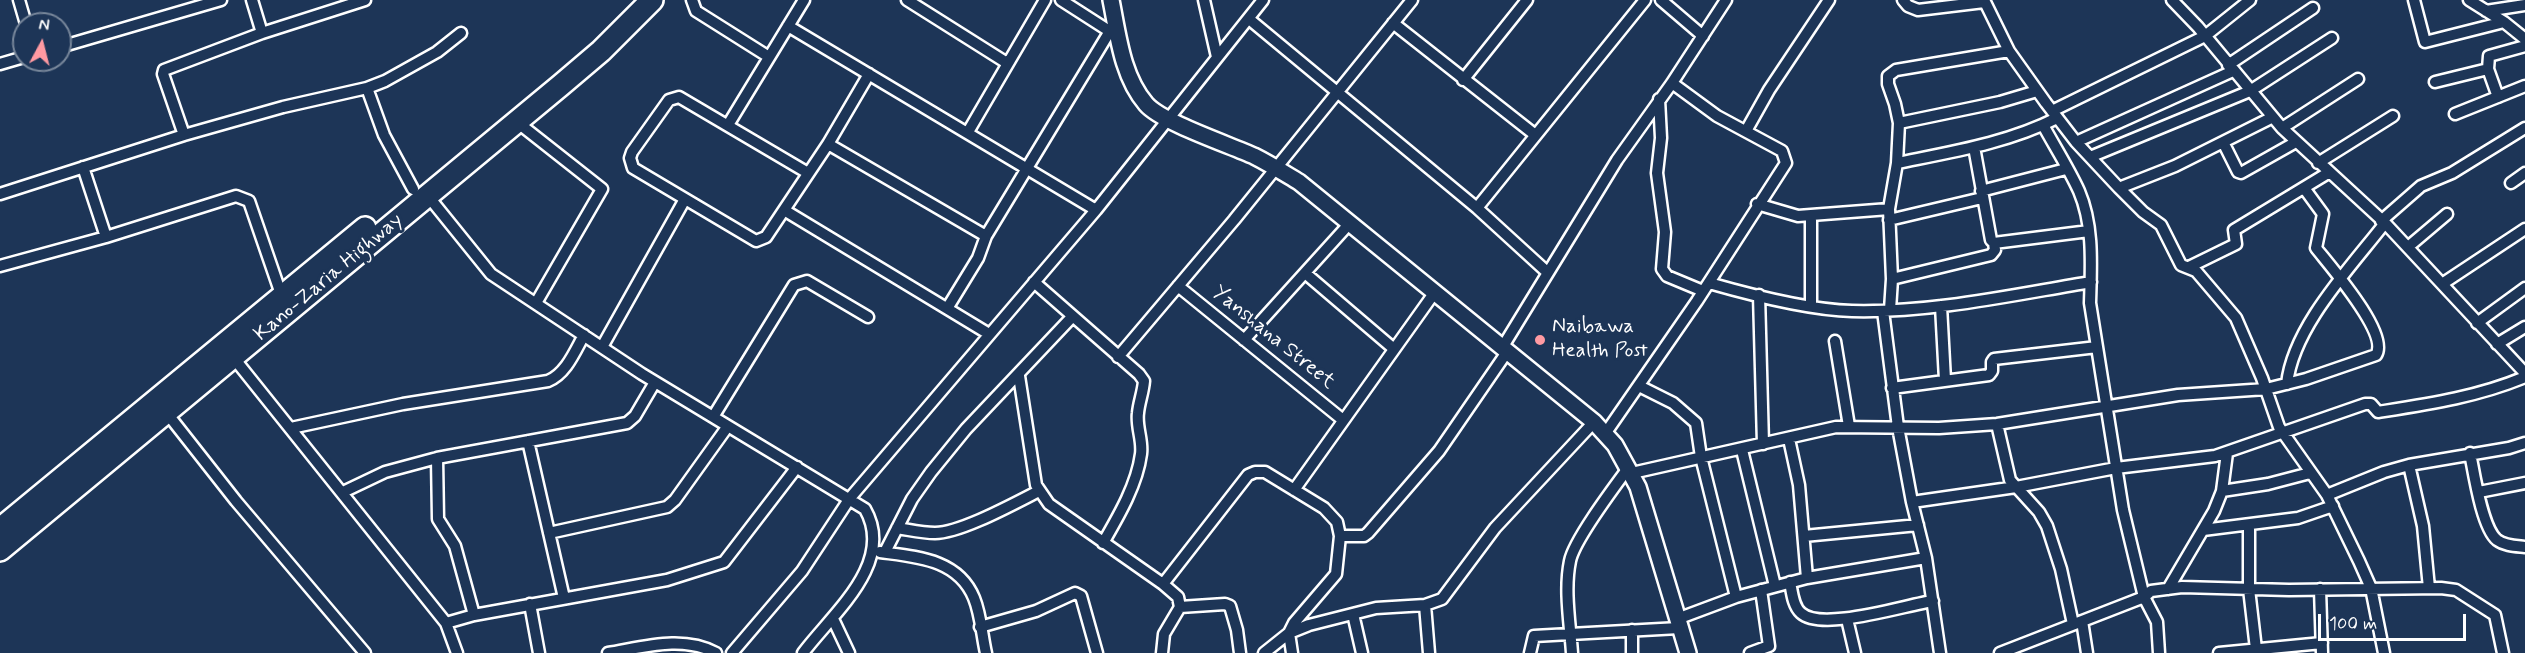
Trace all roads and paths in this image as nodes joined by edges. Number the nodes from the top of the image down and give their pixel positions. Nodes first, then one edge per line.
1 (221, 0) edge
2 (252, 0) edge
3 (365, 0) edge
4 (632, 0) edge
5 (652, 0) edge
6 (692, 0) edge
7 (804, 0) edge
8 (907, 0) edge
9 (1045, 0) edge
10 (1061, 0) edge
11 (1111, 0) edge
12 (1204, 0) edge
13 (1263, 0) edge
14 (1412, 0) edge
15 (1527, 0) edge
16 (1645, 0) edge
17 (1661, 0) edge
18 (1726, 0) edge
19 (1829, 0) edge
20 (1903, 0) edge
21 (2172, 0) edge
22 (2250, 0) edge
23 (2414, 0) edge
24 (2469, 0) edge
25 (1984, 1) edge
26 (2525, 5) edge
27 (2313, 8) dead end
28 (2486, 11) junction
29 (1249, 19) junction
30 (2504, 22) junction
31 (1393, 23) junction
32 (788, 26) junction
33 (262, 33) junction
34 (461, 33) dead end
35 (1114, 34) junction
36 (1703, 36) junction
37 (2205, 36) junction
38 (2332, 38) dead end
39 (2525, 39) edge
40 (72, 43) edge
41 (2525, 46) edge
42 (2009, 51) junction
43 (769, 57) junction
44 (1216, 57) junction
45 (1007, 63) junction
46 (2230, 68) junction
47 (2488, 69) junction
48 (869, 74) junction
49 (2358, 79) dead end
50 (1462, 80) junction
51 (2435, 82) dead end
52 (1672, 83) junction
53 (2525, 86) edge
54 (367, 88) junction
55 (2037, 91) junction
56 (2250, 91) junction
57 (1338, 93) junction
58 (2498, 97) junction
59 (1659, 99) junction
60 (2054, 114) junction
61 (2455, 114) dead end
62 (2393, 116) dead end
63 (2273, 117) junction
64 (1168, 119) junction
65 (517, 122) junction
66 (1899, 123) junction
67 (728, 125) junction
68 (2043, 125) junction
69 (2282, 128) junction
70 (2525, 128) edge
71 (1746, 131) junction
72 (968, 132) junction
73 (1534, 134) junction
74 (184, 135) junction
75 (2296, 141) junction
76 (2076, 142) junction
77 (2223, 142) junction
78 (828, 144) junction
79 (1974, 147) junction
80 (2090, 157) junction
81 (1898, 163) junction
82 (2318, 163) junction
83 (83, 167) junction
84 (1276, 168) junction
85 (1028, 169) junction
86 (2066, 169) junction
87 (808, 173) junction
88 (2328, 173) junction
89 (2525, 173) edge
90 (2511, 183) dead end
91 (2119, 188) junction
92 (2304, 188) junction
93 (420, 193) junction
94 (0, 194) edge
95 (1981, 194) junction
96 (685, 199) junction
97 (1757, 204) junction
98 (1477, 208) junction
99 (784, 210) junction
100 (1096, 210) junction
101 (2446, 214) dead end
102 (1889, 215) junction
103 (1811, 216) junction
104 (2383, 222) junction
105 (1350, 223) junction
106 (2525, 229) edge
107 (2089, 231) junction
108 (986, 236) junction
109 (105, 237) junction
110 (1994, 243) junction
111 (2408, 247) junction
112 (0, 266) edge
113 (2189, 267) junction
114 (1547, 272) junction
115 (1305, 273) junction
116 (1892, 279) junction
117 (2341, 280) junction
118 (1034, 282) junction
119 (2091, 282) junction
120 (2442, 284) junction
121 (1178, 286) junction
122 (1706, 287) junction
123 (2525, 288) edge
124 (1435, 292) junction
125 (1759, 295) junction
126 (282, 297) junction
127 (536, 303) junction
128 (1811, 306) junction
129 (1941, 306) junction
130 (948, 308) junction
131 (1886, 311) junction
132 (868, 317) dead end
133 (1072, 317) junction
134 (2477, 322) junction
135 (2525, 327) edge
136 (989, 334) junction
137 (584, 335) junction
138 (1244, 340) junction
139 (1835, 341) dead end
140 (2497, 344) junction
141 (2097, 346) junction
142 (602, 347) junction
143 (1394, 349) junction
144 (1505, 350) junction
145 (233, 357) junction
146 (1118, 357) junction
147 (2525, 373) edge
148 (1019, 376) junction
149 (2525, 377) edge
150 (1946, 380) junction
151 (655, 382) junction
152 (2286, 384) junction
153 (1639, 386) junction
154 (1892, 388) junction
155 (2266, 389) junction
156 (2108, 407) junction
157 (166, 412) junction
158 (713, 417) junction
159 (1343, 420) junction
160 (1594, 422) junction
161 (1997, 424) junction
162 (729, 426) junction
163 (1849, 426) junction
164 (1898, 427) junction
165 (291, 429) junction
166 (2282, 434) junction
167 (1605, 435) junction
168 (1789, 439) junction
169 (528, 441) junction
170 (2525, 443) edge
171 (1764, 444) junction
172 (1742, 450) junction
173 (2227, 453) junction
174 (2470, 453) junction
175 (1701, 457) junction
176 (437, 458) junction
177 (2409, 465) junction
178 (797, 466) junction
179 (2116, 468) junction
180 (1631, 470) junction
181 (2310, 473) junction
182 (2525, 483) edge
183 (2016, 487) junction
184 (1294, 490) junction
185 (1039, 491) junction
186 (2222, 491) junction
187 (343, 492) junction
188 (2479, 492) junction
189 (2327, 495) junction
190 (850, 498) junction
191 (1911, 502) junction
192 (2333, 506) junction
193 (1918, 525) junction
194 (2249, 525) junction
195 (897, 528) junction
196 (0, 529) edge
197 (2203, 530) junction
198 (549, 533) junction
199 (1340, 536) junction
200 (1804, 537) junction
201 (1103, 543) junction
202 (2525, 547) edge
203 (0, 550) edge
204 (879, 552) junction
205 (1926, 558) junction
206 (1808, 578) junction
207 (1790, 582) junction
208 (1163, 584) junction
209 (1775, 586) junction
210 (2371, 588) junction
211 (2429, 588) junction
212 (2168, 589) junction
213 (2249, 589) junction
214 (2320, 589) junction
215 (1761, 590) junction
216 (1736, 597) junction
217 (2144, 597) junction
218 (564, 598) junction
219 (1933, 601) junction
220 (530, 604) junction
221 (1425, 605) junction
222 (1180, 607) junction
223 (1353, 614) junction
224 (474, 615) junction
225 (833, 619) junction
226 (1847, 619) junction
227 (2078, 622) junction
228 (446, 623) junction
229 (1678, 624) junction
230 (980, 627) junction
231 (1632, 630) junction
232 (1289, 633) junction
233 (1571, 633) junction
234 (2029, 648) edge
235 (2322, 648) edge
236 (2256, 649) junction
237 (365, 653) edge
238 (457, 653) edge
239 (539, 653) edge
240 (608, 653) edge
241 (716, 653) edge
242 (732, 653) edge
243 (803, 653) edge
244 (849, 653) edge
245 (986, 653) edge
246 (1097, 653) edge
247 (1162, 653) edge
248 (1240, 653) edge
249 (1264, 653) edge
250 (1292, 653) edge
251 (1362, 653) edge
252 (1429, 653) edge
253 (1530, 653) edge
254 (1572, 653) edge
255 (1632, 653) edge
256 (1688, 653) edge
257 (1750, 653) edge
258 (1855, 653) edge
259 (1940, 653) edge
260 (2000, 653) edge
261 (2087, 653) edge
262 (2159, 653) edge
263 (2218, 653) edge
264 (2384, 653) edge
265 (2503, 653) edge

1 - 40 street
2 - 33 street
3 - 33 street
4 - 93 highway, Kano-Zaria Highway
5 - 65 highway, Kano-Zaria Highway
6 - 43 street
7 - 32 street
8 - 45 street
9 - 45 street
10 - 35 street
11 - 35 street
12 - 44 street
13 - 29 street
14 - 31 street
15 - 50 street
16 - 73 street
17 - 36 street
18 - 36 street
19 - 71 street
20 - 25 street
21 - 37 street
22 - 37 street
23 - 30 street
24 - 28 street
25 - 42 street
26 - 28 street
27 - 46 street
28 - 30 street
29 - 44 street
29 - 57 street
30 - 39 street
31 - 50 street
31 - 57 street
32 - 43 street
32 - 48 street
33 - 74 street
34 - 54 street
35 - 64 street
35 - 85 street
36 - 52 street
37 - 46 street
37 - 60 street
38 - 56 street
41 - 47 street
42 - 55 street
42 - 66 street
43 - 67 street
44 - 64 street
45 - 72 street
46 - 56 street
46 - 76 street
47 - 51 street
47 - 58 street
48 - 72 street
48 - 78 street
49 - 69 street
50 - 73 street
52 - 59 street
52 - 71 street
53 - 58 street
54 - 74 street
54 - 93 street
55 - 60 street
55 - 66 street
56 - 63 street
56 - 80 street
57 - 84 street
57 - 98 street
58 - 61 street
59 - 114 street
59 - 122 street
60 - 68 street
60 - 76 street
62 - 82 street
63 - 69 street
63 - 77 street
64 - 84 street
64 - 100 street
65 - 93 highway, Kano-Zaria Highway
65 - 127 street
66 - 81 street
67 - 87 street
67 - 96 street
68 - 79 street
68 - 86 street
69 - 75 street
70 - 104 street
71 - 97 street
72 - 85 street
73 - 98 street
74 - 83 street
75 - 77 street
75 - 82 street
76 - 80 street
77 - 91 street
78 - 87 street
78 - 108 street
79 - 81 street
79 - 95 street
80 - 91 street
81 - 102 street
82 - 88 street
83 - 94 street
83 - 109 street
84 - 105 street
84 - 121 street
85 - 100 street
85 - 108 street
86 - 95 street
86 - 107 street
87 - 99 street
88 - 92 street
88 - 104 street
89 - 90 street
91 - 113 street
92 - 113 street
92 - 117 street
93 - 126 highway, Kano-Zaria Highway
93 - 127 street
93 - 145 highway, Kano-Zaria Highway
95 - 102 street
95 - 110 street
96 - 99 street
96 - 142 street
97 - 103 street
97 - 122 street
98 - 114 street
99 - 130 street
100 - 118 street
101 - 111 street
102 - 103 street
102 - 116 street
103 - 128 street
104 - 111 street
104 - 117 street
105 - 115 street
105 - 124 street
106 - 120 street
107 - 110 street
107 - 119 street
108 - 130 street
109 - 112 street
109 - 126 street
110 - 116 street
111 - 120 street
113 - 155 street
114 - 144 street
115 - 138 street
115 - 143 street
116 - 131 street
117 - 152 street
117 - 152 street
118 - 133 street
118 - 136 street
119 - 129 street
119 - 141 street
120 - 134 street
121 - 138 street, Yanshana Street
121 - 146 street
122 - 125 street
122 - 153 street
123 - 134 street
124 - 143 street
124 - 144 street
125 - 128 street
125 - 171 street
126 - 196 highway, Kano-Zaria Highway
127 - 137 street
128 - 131 street
129 - 131 street
129 - 150 street
130 - 136 street
131 - 154 street
132 - 158 street
133 - 146 street
133 - 148 street
134 - 140 street
135 - 140 street
136 - 190 street
137 - 142 street
137 - 165 street
138 - 159 street, Yanshana Street
139 - 163 street
140 - 147 street
141 - 150 street
141 - 156 street
142 - 151 street
143 - 159 street
144 - 160 street
144 - 199 street
145 - 157 highway, Kano-Zaria Highway
145 - 165 street
146 - 201 street
148 - 185 street
148 - 195 street
149 - 166 street
150 - 154 street
151 - 158 street
151 - 169 street
152 - 155 street
153 - 167 street
153 - 175 street
154 - 164 street
155 - 156 street
155 - 166 street
156 - 161 street
156 - 179 street
157 - 203 highway, Kano-Zaria Highway
157 - 237 street
158 - 162 street
159 - 184 street
160 - 167 street
160 - 221 street
161 - 164 street
161 - 183 street
162 - 178 street
162 - 198 street
163 - 164 street
163 - 168 street
164 - 191 street
165 - 187 street
166 - 173 street
166 - 181 street
167 - 180 street
168 - 171 street
168 - 200 street
169 - 176 street
169 - 198 street
170 - 174 street
171 - 172 street
172 - 175 street
172 - 209 street
173 - 179 street
173 - 186 street
174 - 177 street
174 - 188 street
175 - 180 street
175 - 216 street
176 - 187 street
176 - 224 street
177 - 189 street
177 - 211 street
178 - 190 street
178 - 218 street
179 - 183 street
179 - 217 street
180 - 229 street
180 - 233 street
181 - 186 street
181 - 189 street
182 - 188 street
183 - 191 street
183 - 227 street
184 - 199 street
184 - 208 street
185 - 195 street
185 - 201 street
186 - 197 street
187 - 228 street
188 - 202 street
189 - 192 street
190 - 204 street
190 - 242 street
191 - 193 street
192 - 194 street
192 - 210 street
193 - 200 street
193 - 205 street
194 - 197 street
194 - 213 street
195 - 204 street
197 - 212 street
198 - 218 street
199 - 232 street
200 - 206 street
201 - 208 street
204 - 225 street
204 - 230 street
205 - 206 street
205 - 219 street
206 - 207 street
207 - 209 street
207 - 226 street
208 - 222 street
209 - 215 street
210 - 211 street
210 - 214 street
210 - 264 street
211 - 265 street
212 - 213 street
212 - 217 street
213 - 214 street
213 - 236 street
214 - 235 street
215 - 216 street
215 - 257 street
216 - 229 street
217 - 227 street
217 - 262 street
218 - 220 street
219 - 226 street
219 - 259 street
220 - 224 street
220 - 239 street
221 - 223 street
221 - 252 street
222 - 247 street
222 - 248 street
223 - 232 street
223 - 251 street
224 - 228 street
225 - 243 street
225 - 244 street
226 - 258 street
227 - 234 street
227 - 261 street
228 - 238 street
229 - 231 street
229 - 256 street
230 - 245 street
230 - 246 street
231 - 233 street
231 - 255 street
232 - 249 street
232 - 250 street
233 - 253 street
233 - 254 street
234 - 260 street
235 - 236 street
236 - 263 street
240 - 241 street

